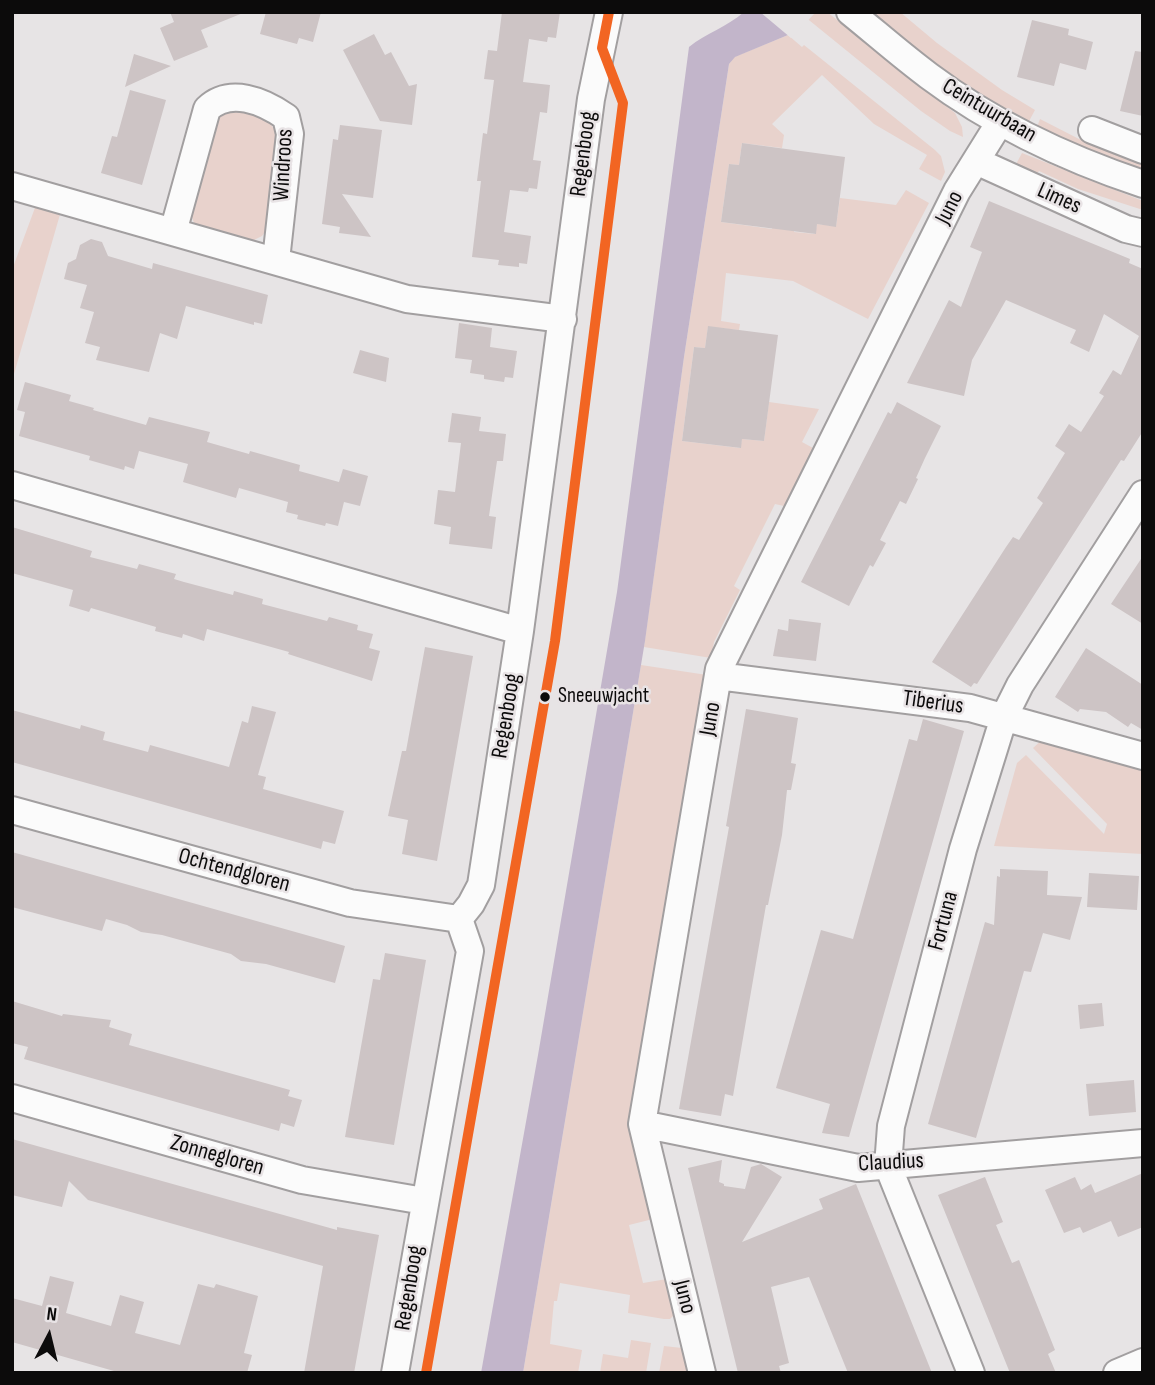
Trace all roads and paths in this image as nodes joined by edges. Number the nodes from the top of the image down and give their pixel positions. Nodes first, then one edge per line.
1 (609, 12) edge
2 (625, 12) edge
3 (850, 12) edge
4 (602, 48) junction
5 (1000, 122) junction
6 (1093, 130) dead end
7 (1143, 150) edge
8 (976, 161) junction
9 (1143, 184) edge
10 (12, 186) edge
11 (173, 232) junction
12 (1143, 233) edge
13 (276, 260) junction
14 (563, 319) junction
15 (12, 485) edge
16 (1143, 494) edge
17 (520, 631) junction
18 (718, 676) junction
19 (1004, 717) junction
20 (1143, 756) edge
21 (12, 810) edge
22 (458, 919) junction
23 (12, 1098) edge
24 (642, 1124) junction
25 (1143, 1143) edge
26 (888, 1166) junction
27 (424, 1201) junction
28 (1143, 1362) edge
29 (396, 1373) edge
30 (702, 1373) edge
31 (971, 1373) edge
32 (1117, 1373) edge

1 - 4 street, Regenboog
2 - 4 street, Regenboog
3 - 5 street, Ceintuurbaan
4 - 14 street, Regenboog
5 - 8 street, Juno
5 - 9 street, Ceintuurbaan
6 - 7 street
8 - 12 street, Limes
8 - 18 street, Juno
10 - 11 street
11 - 13 street
11 - 13 street, Windroos
13 - 14 street
14 - 17 street, Regenboog
15 - 17 street
16 - 19 street, Fortuna
17 - 22 street, Regenboog
18 - 19 street, Tiberius
18 - 24 street, Juno
19 - 20 street, Tiberius
19 - 26 street, Fortuna
21 - 22 street, Ochtendgloren
22 - 27 street, Regenboog
23 - 27 street, Zonnegloren
24 - 26 street, Claudius
24 - 30 street, Juno
25 - 26 street, Claudius
26 - 31 street, Fortuna
27 - 29 street, Regenboog
28 - 32 street

